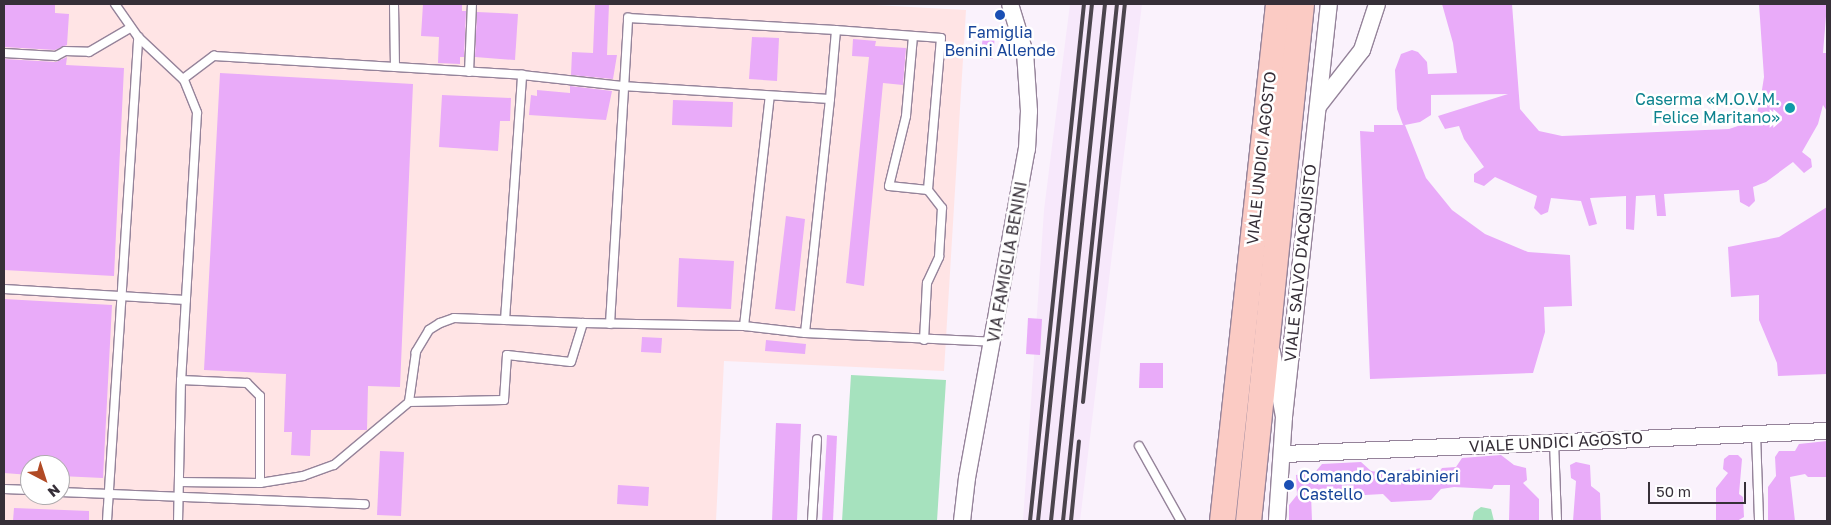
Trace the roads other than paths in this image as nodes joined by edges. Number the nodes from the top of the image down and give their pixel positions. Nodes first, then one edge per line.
1 (115, 4) edge
2 (394, 4) edge
3 (472, 4) edge
4 (1010, 4) edge
5 (1278, 4) edge
6 (1301, 4) edge
7 (1329, 4) edge
8 (1376, 4) edge
9 (130, 28) junction
10 (836, 30) junction
11 (913, 36) junction
12 (138, 37) junction
13 (4, 53) edge
14 (395, 67) junction
15 (469, 72) junction
16 (522, 75) junction
17 (183, 79) junction
18 (622, 86) junction
19 (770, 96) junction
20 (830, 99) junction
21 (1317, 109) junction
22 (928, 190) junction
23 (4, 289) edge
24 (123, 296) junction
25 (186, 300) junction
26 (1270, 312) junction
27 (506, 320) junction
28 (583, 323) junction
29 (610, 324) junction
30 (744, 326) junction
31 (805, 333) junction
32 (924, 340) junction
33 (993, 342) junction
34 (181, 380) junction
35 (409, 402) junction
36 (1284, 417) junction
37 (1827, 430) edge
38 (1756, 434) junction
39 (817, 439) dead end
40 (1554, 442) junction
41 (1139, 446) dead end
42 (1284, 454) junction
43 (179, 482) junction
44 (260, 483) junction
45 (4, 488) edge
46 (20, 489) edge
47 (70, 492) edge
48 (108, 494) junction
49 (179, 498) junction
50 (365, 504) dead end
51 (106, 521) edge
52 (178, 521) edge
53 (812, 521) edge
54 (962, 521) edge
55 (1181, 521) edge
56 (1222, 521) edge
57 (1248, 521) edge
58 (1277, 521) edge
59 (1557, 521) edge
60 (1759, 521) edge

1 - 9 lane
2 - 14 lane
3 - 15 lane
4 - 33 street, VIA FAMIGLIA BENINI
5 - 56 main road, VIALE UNDICI AGOSTO
6 - 26 main road, VIALE UNDICI AGOSTO
7 - 21 street, VIALE SALVO D'ACQUISTO
8 - 21 street, VIALE SALVO D'ACQUISTO
9 - 12 lane
9 - 13 lane
10 - 11 lane
10 - 18 lane
10 - 20 lane
11 - 22 lane
11 - 22 lane
12 - 17 lane
12 - 24 lane
14 - 15 lane
14 - 17 lane
15 - 16 lane
16 - 18 lane
16 - 27 lane
17 - 25 lane
18 - 19 lane
18 - 29 lane
19 - 20 lane
19 - 30 lane
20 - 31 lane
21 - 36 street, VIALE SALVO D'ACQUISTO
22 - 32 lane
23 - 24 lane
24 - 25 lane
24 - 48 lane
25 - 34 lane
26 - 36 street, VIALE UNDICI AGOSTO
26 - 57 main road, VIALE UNDICI AGOSTO
27 - 28 lane
27 - 35 lane
28 - 29 lane
28 - 35 lane
29 - 30 lane
30 - 31 lane
31 - 32 lane
32 - 33 lane
33 - 54 street, VIA FAMIGLIA BENINI
34 - 43 lane
34 - 44 lane
35 - 44 lane
36 - 42 street, VIALE UNDICI AGOSTO
37 - 38 street, VIALE UNDICI AGOSTO
38 - 40 street, VIALE UNDICI AGOSTO
38 - 60 lane
39 - 53 lane
40 - 42 street, VIALE UNDICI AGOSTO
40 - 59 lane
41 - 55 lane
42 - 58 street, VIALE UNDICI AGOSTO
43 - 44 lane
43 - 49 lane
45 - 46 lane
47 - 48 lane
48 - 49 lane
48 - 51 lane
49 - 50 lane
49 - 52 lane

